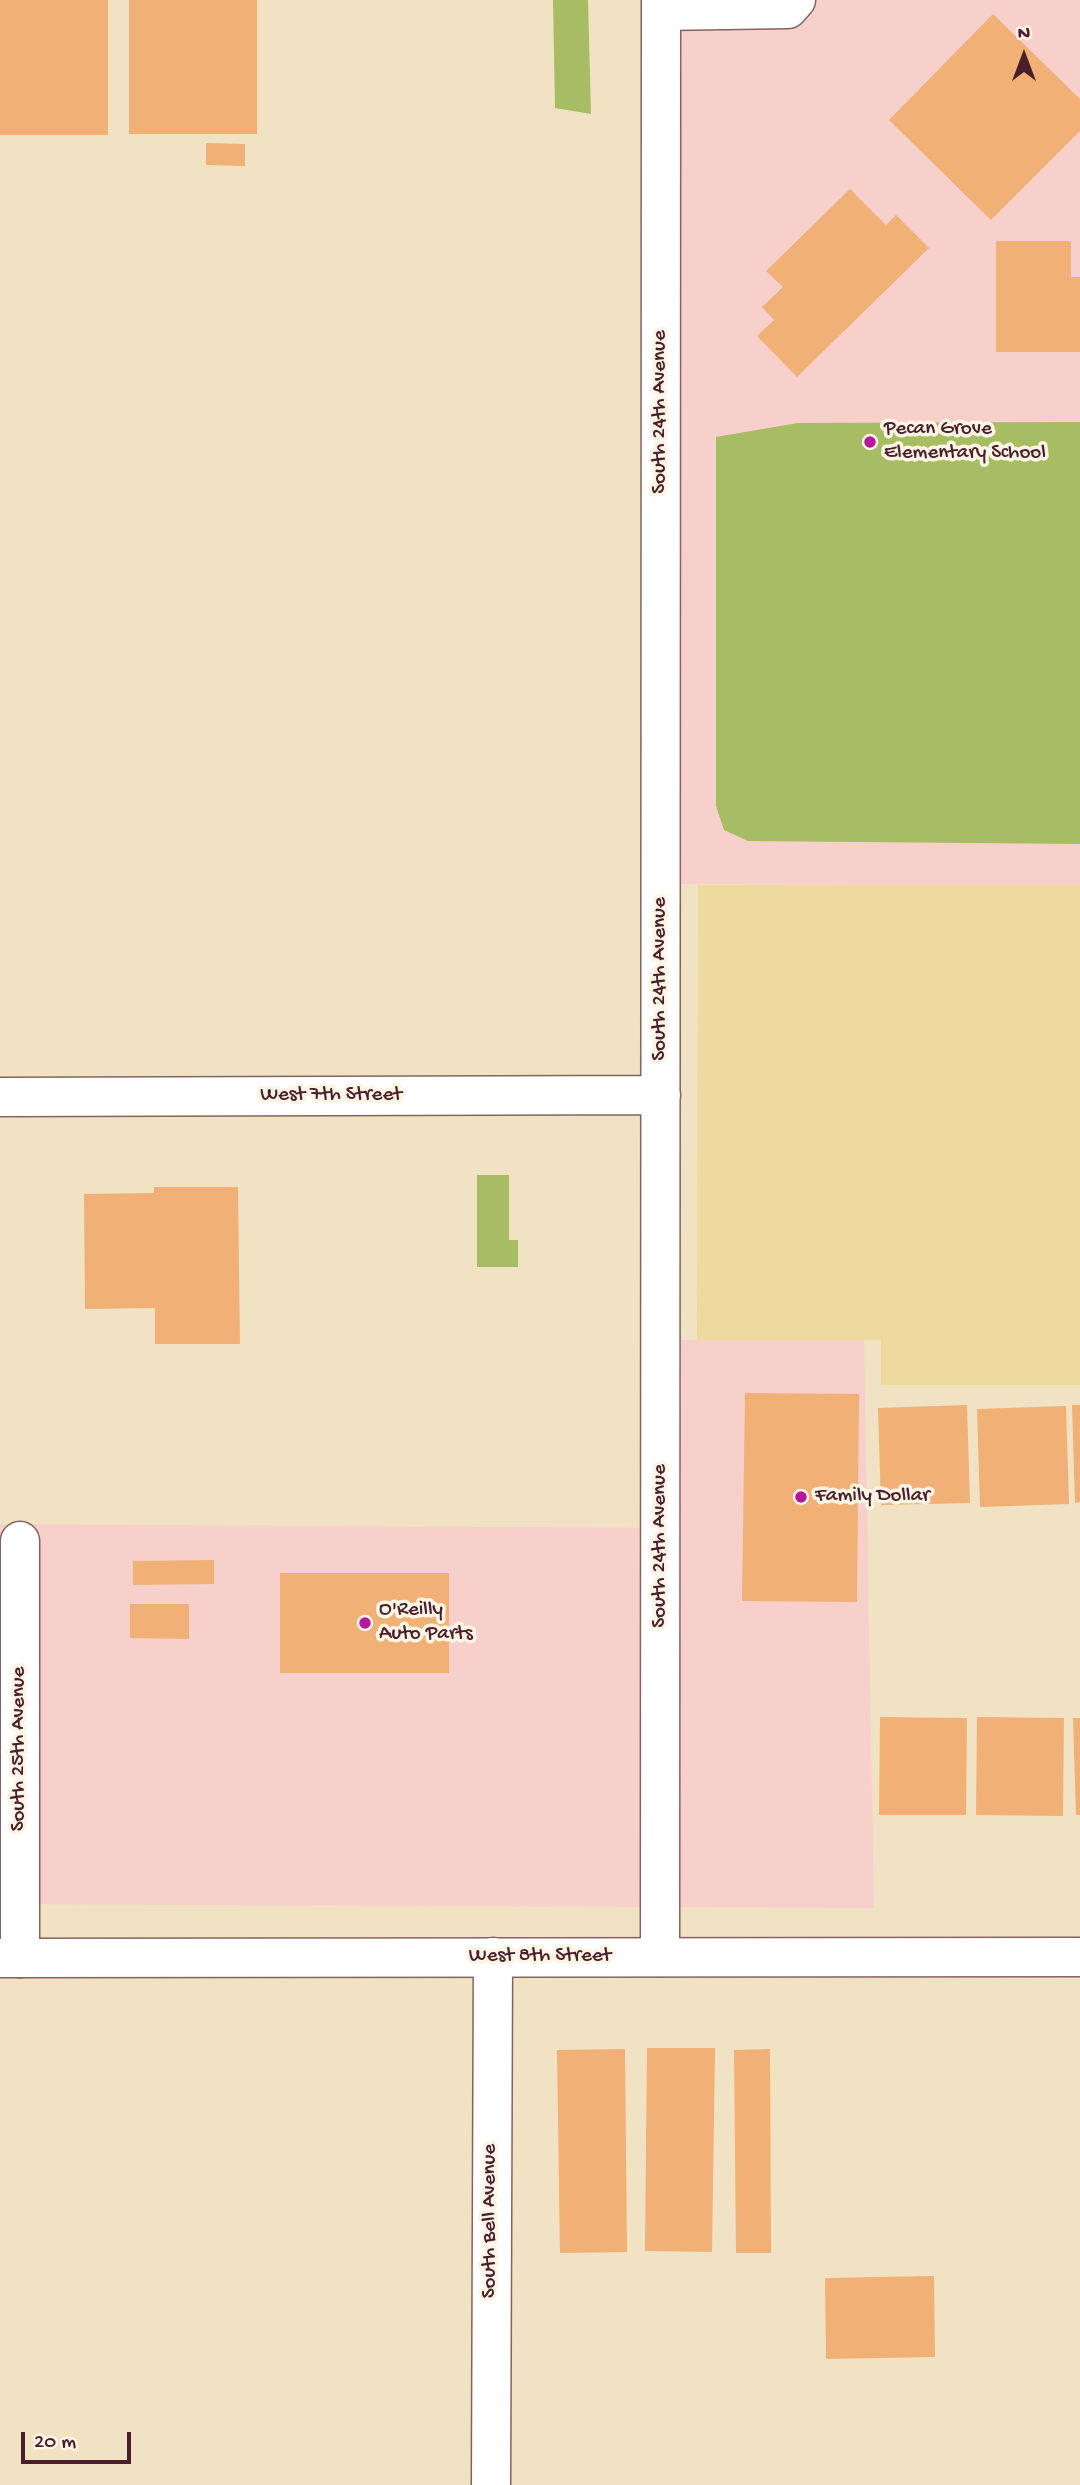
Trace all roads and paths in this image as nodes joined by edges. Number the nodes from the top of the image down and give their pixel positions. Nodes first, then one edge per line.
1 (796, 0) edge
2 (661, 6) edge
3 (661, 1096) junction
4 (0, 1097) edge
5 (20, 1541) dead end
6 (10, 1785) edge
7 (493, 1957) junction
8 (660, 1957) junction
9 (1080, 1957) edge
10 (10, 1958) edge
11 (492, 2485) edge

1 - 2 street
2 - 3 street, South 24th Avenue
3 - 4 street, West 7th Street
3 - 8 street, South 24th Avenue
5 - 6 street, South 25th Avenue
6 - 10 street, South 25th Avenue
7 - 8 street, West 8th Street
7 - 10 street, West 8th Street
7 - 11 street, South Bell Avenue
8 - 9 street, West 8th Street

